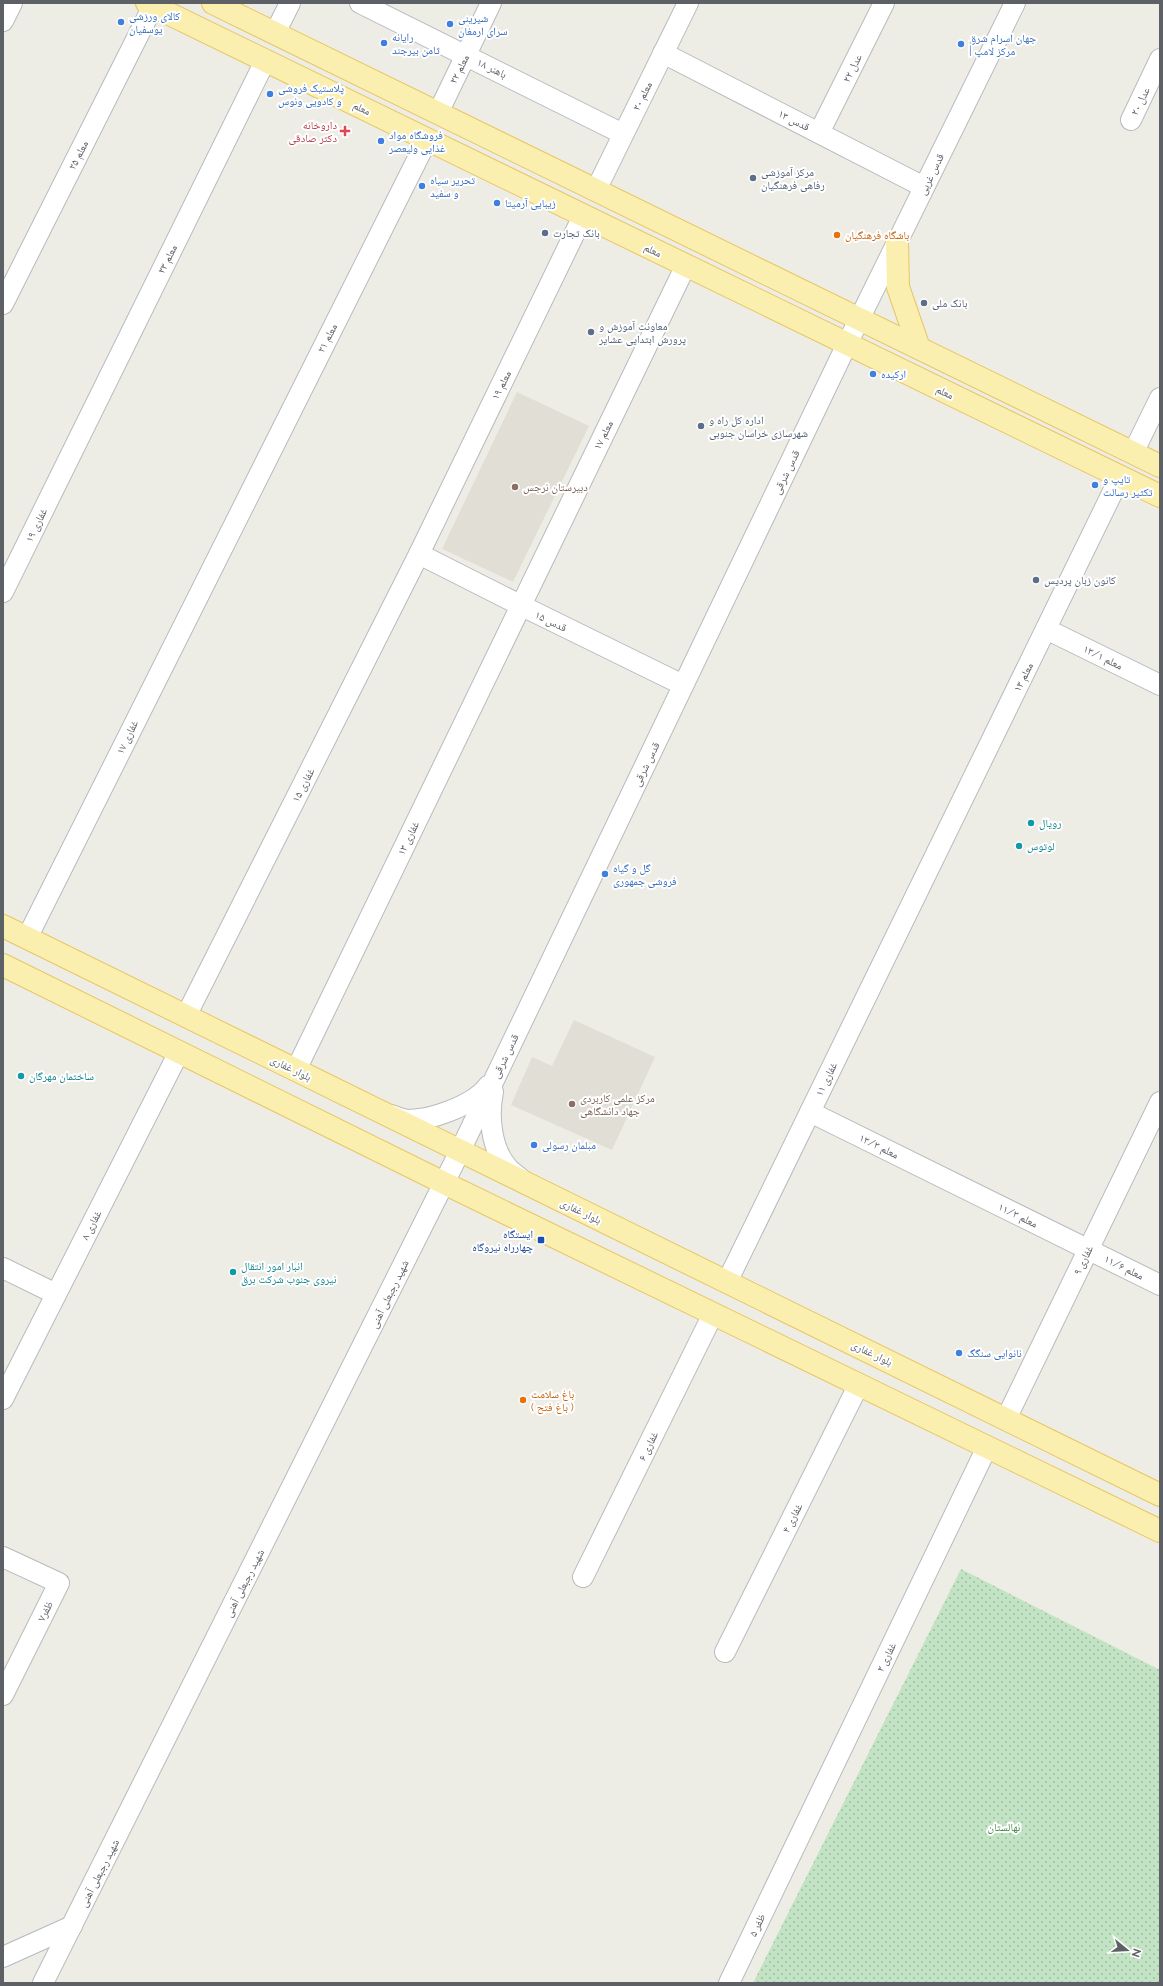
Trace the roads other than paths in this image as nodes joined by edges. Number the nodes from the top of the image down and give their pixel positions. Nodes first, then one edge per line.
1 (12, 3) edge
2 (214, 3) edge
3 (290, 3) edge
4 (360, 3) edge
5 (491, 3) edge
6 (688, 3) edge
7 (884, 3) edge
8 (1015, 3) edge
9 (150, 4) edge
10 (3, 21) edge
11 (275, 33) junction
12 (663, 53) junction
13 (465, 55) junction
14 (1160, 59) edge
15 (265, 61) junction
16 (438, 113) junction
17 (1131, 120) dead end
18 (819, 133) junction
19 (623, 134) junction
20 (427, 140) junction
21 (924, 187) junction
22 (596, 190) junction
23 (583, 216) junction
24 (897, 243) junction
25 (686, 265) junction
26 (3, 304) edge
27 (859, 319) junction
28 (847, 344) junction
29 (918, 348) junction
30 (1160, 398) edge
31 (1133, 453) junction
32 (69, 458) joint
33 (1160, 466) edge
34 (1120, 477) junction
35 (1160, 496) edge
36 (228, 536) joint
37 (419, 554) junction
38 (3, 592) edge
39 (520, 605) junction
40 (1046, 629) junction
41 (684, 685) junction
42 (1160, 685) edge
43 (925, 876) joint
44 (3, 926) edge
45 (27, 938) junction
46 (3, 965) edge
47 (186, 1016) junction
48 (178, 1052) junction
49 (296, 1070) junction
50 (497, 1073) junction
51 (1160, 1102) edge
52 (378, 1111) junction
53 (810, 1112) junction
54 (460, 1151) junction
55 (948, 1180) joint
56 (444, 1183) junction
57 (528, 1184) junction
58 (1088, 1250) junction
59 (3, 1268) edge
60 (727, 1282) junction
61 (1160, 1285) edge
62 (56, 1294) junction
63 (713, 1314) junction
64 (858, 1384) junction
65 (3, 1399) edge
66 (1006, 1419) junction
67 (987, 1447) junction
68 (1160, 1493) edge
69 (1160, 1532) edge
70 (3, 1557) edge
71 (583, 1578) dead end
72 (725, 1652) dead end
73 (3, 1695) edge
74 (785, 1867) joint
75 (72, 1926) junction
76 (3, 1957) edge
77 (43, 1983) edge
78 (729, 1983) edge

1 - 10 street
2 - 11 main road
3 - 11 street
4 - 13 street, باهنر ۱۸
5 - 13 street, معلم ۲۲
6 - 12 street, معلم ۲۰
7 - 18 street, عدل ۲۲
8 - 21 street, قدس غربی
9 - 15 main road, معلم
9 - 26 street, معلم ۲۵
11 - 16 main road
12 - 18 street, قدس ۱۳
12 - 19 street, معلم ۲۰
13 - 16 street, معلم ۲۲
13 - 19 street, باهنر ۱۸
14 - 17 street, عدل ۲۰
15 - 20 main road, معلم
15 - 32 street, معلم ۲۳
16 - 22 main road
18 - 21 street, قدس ۱۳
19 - 22 street, معلم ۲۰
20 - 23 main road, معلم
20 - 36 street, معلم ۲۱
21 - 24 street, قدس غربی
22 - 27 main road
23 - 25 main road, معلم
23 - 37 street, معلم ۱۹
24 - 27 street, قدس غربی
24 - 29 main road
25 - 28 main road, معلم
25 - 39 street, معلم ۱۷
27 - 28 street, قدس غربی
27 - 29 main road
28 - 34 main road, معلم
28 - 41 street, قدس شرقی
29 - 31 main road
30 - 31 street
31 - 33 main road
32 - 38 street, غفاری ۱۹
34 - 35 main road, معلم
34 - 40 street, معلم ۱۳
36 - 45 street, غفاری ۱۷
37 - 39 street, قدس ۱۵
37 - 47 street, غفاری ۱۵
39 - 41 street, قدس ۱۵
39 - 49 street, غفاری ۱۳
40 - 42 street, معلم ۱۳/۱
40 - 43 street, معلم ۱۳
41 - 50 street, قدس شرقی
43 - 53 street, غفاری ۱۱
44 - 45 main road, بلوار غفاری
45 - 47 main road, بلوار غفاری
46 - 48 main road
47 - 49 main road, بلوار غفاری
48 - 56 main road
48 - 62 street, غفاری ۸
49 - 52 main road, بلوار غفاری
50 - 52 street
50 - 54 street, قدس شرقی
50 - 57 street
51 - 58 street, غفاری ۹
52 - 54 main road, بلوار غفاری
53 - 55 street, معلم ۱۳/۳
53 - 60 street, غفاری ۱۱
54 - 56 street, قدس شرقی
54 - 57 main road, بلوار غفاری
55 - 58 street, معلم ۱۱/۳
56 - 63 main road
56 - 75 street, شهید رجبعلی آهنی
57 - 60 main road, بلوار غفاری
58 - 61 street, معلم ۱۱/۶
58 - 66 street, غفاری ۹
59 - 62 street
60 - 66 main road, بلوار غفاری
62 - 65 street, غفاری ۸
63 - 64 main road
63 - 71 street, غفاری ۶
64 - 67 main road
64 - 72 street, غفاری ۴
66 - 68 main road, بلوار غفاری
67 - 69 main road
67 - 74 street, غفاری ۲
70 - 73 street, ظفر۷
74 - 78 street, ظفر ۵
75 - 76 street
75 - 77 street, شهید رجبعلی آهنی

